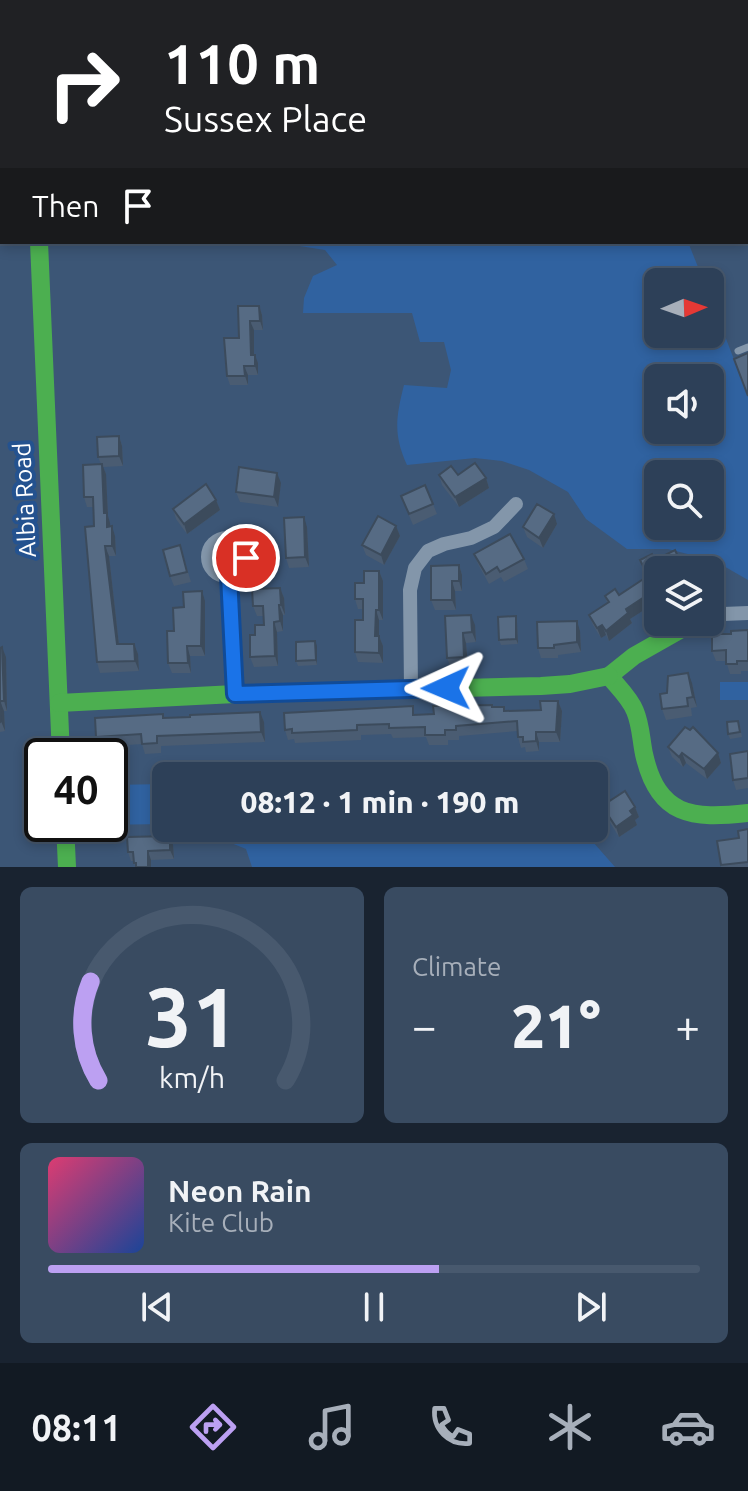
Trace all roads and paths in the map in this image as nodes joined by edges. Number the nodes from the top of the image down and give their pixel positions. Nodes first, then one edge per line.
1 (39, 244) edge
2 (748, 347) edge
3 (738, 351) dead end
4 (516, 504) dead end
5 (229, 576) dead end
6 (748, 613) edge
7 (724, 614) edge
8 (669, 636) edge
9 (609, 676) junction
10 (411, 689) junction
11 (235, 694) junction
12 (59, 703) junction
13 (60, 738) edge
14 (748, 813) edge
15 (66, 842) edge
16 (67, 867) edge

1 - 12 street, Albia Road
2 - 3 lane
4 - 10 street
5 - 11 street
6 - 7 street
8 - 9 street
9 - 10 street
9 - 14 street
10 - 11 street
11 - 12 street
12 - 13 street, Albia Road
15 - 16 street

